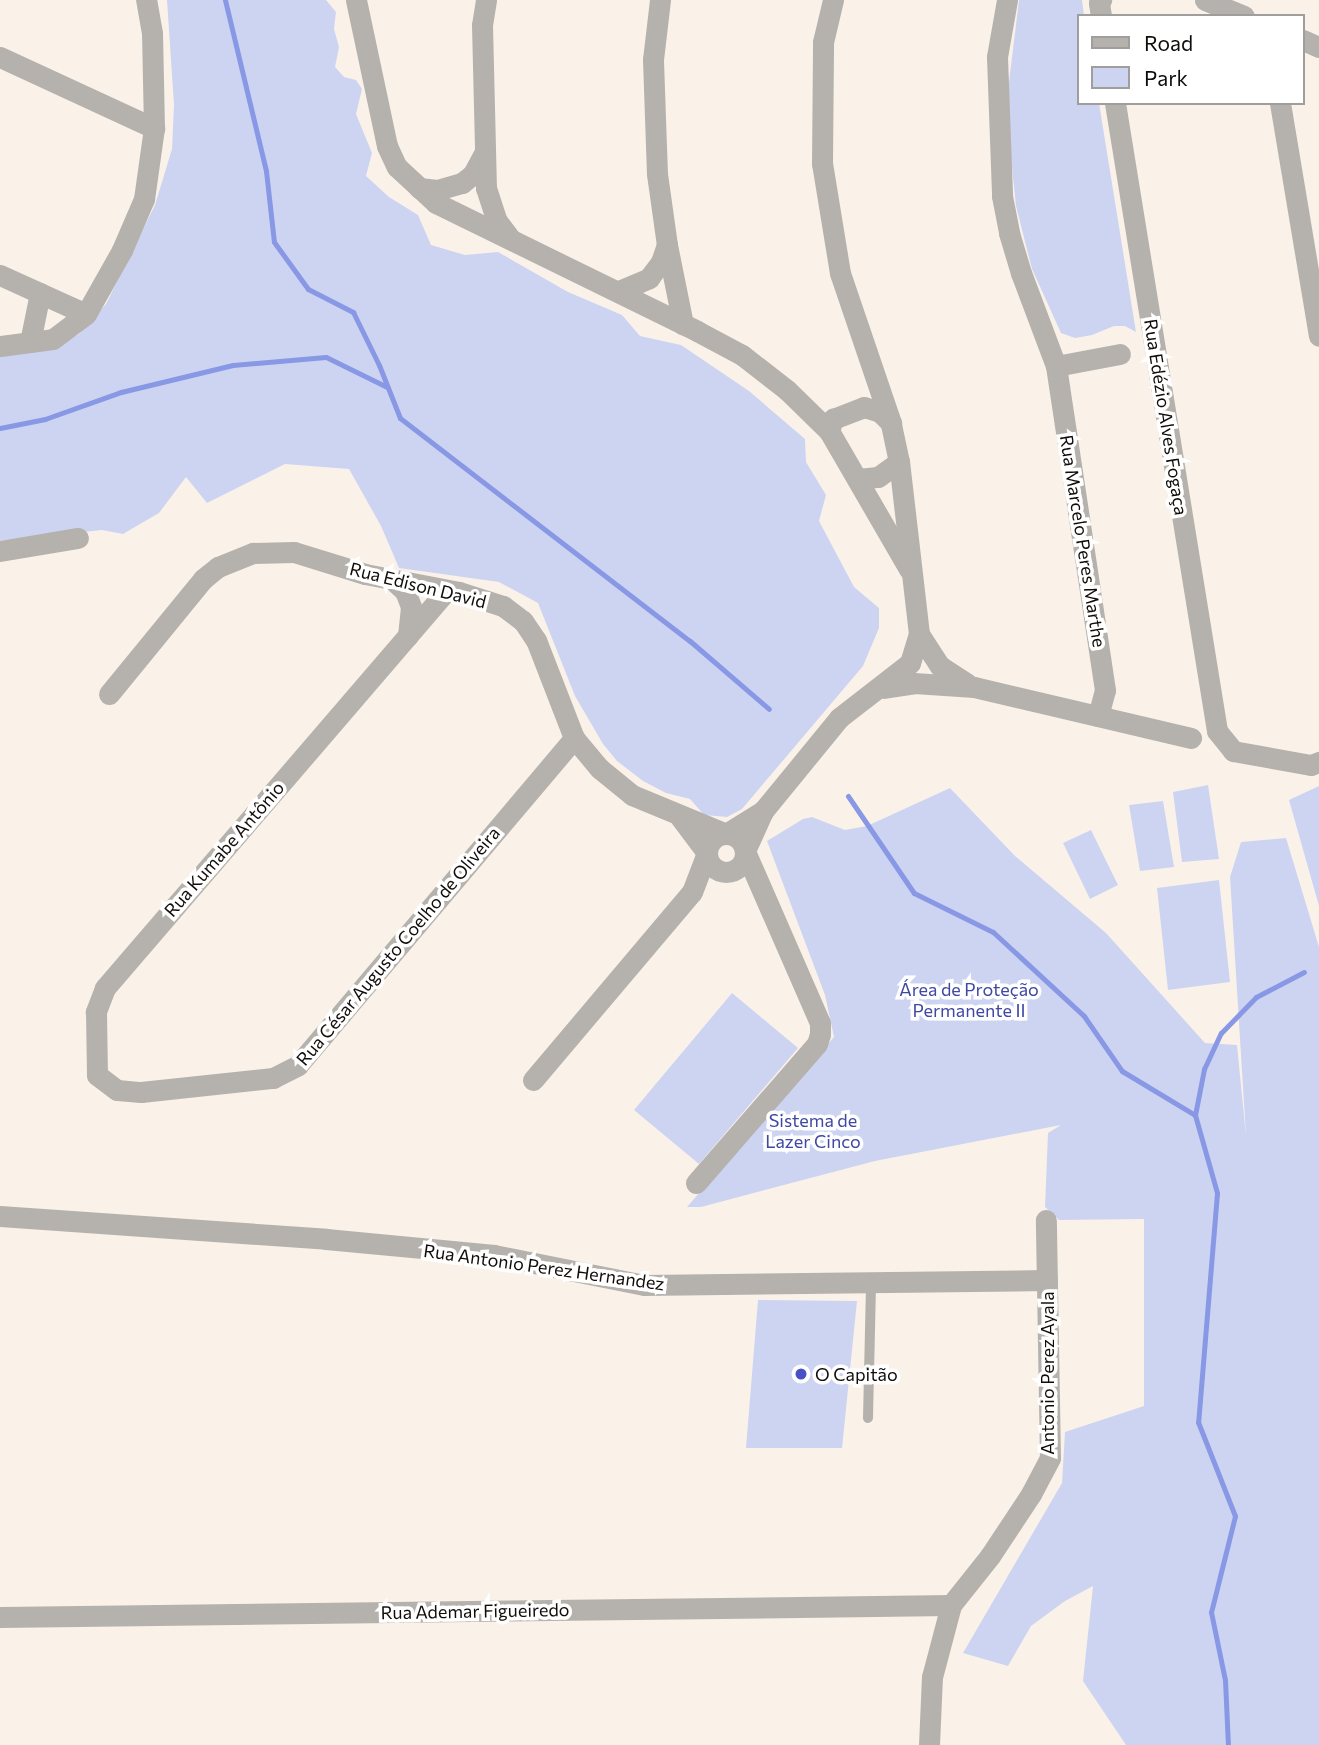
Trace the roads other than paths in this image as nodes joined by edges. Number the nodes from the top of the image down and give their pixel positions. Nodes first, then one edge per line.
1 (146, 0) edge
2 (356, 0) edge
3 (486, 0) edge
4 (660, 0) edge
5 (833, 0) edge
6 (1007, 0) edge
7 (1205, 0) edge
8 (1239, 14) edge
9 (0, 57) edge
10 (1115, 105) edge
11 (1280, 105) edge
12 (154, 128) junction
13 (485, 151) junction
14 (419, 188) junction
15 (510, 237) junction
16 (667, 245) junction
17 (0, 275) edge
18 (619, 290) junction
19 (40, 293) junction
20 (86, 314) junction
21 (683, 324) junction
22 (1319, 336) edge
23 (30, 342) junction
24 (0, 346) edge
25 (1120, 354) dead end
26 (1056, 366) junction
27 (891, 423) junction
28 (829, 432) junction
29 (899, 462) junction
30 (858, 479) junction
31 (78, 538) dead end
32 (0, 551) edge
33 (910, 571) junction
34 (393, 580) junction
35 (447, 590) junction
36 (919, 634) junction
37 (408, 636) junction
38 (910, 663) junction
39 (919, 683) junction
40 (974, 687) junction
41 (876, 691) junction
42 (109, 694) dead end
43 (1098, 716) junction
44 (574, 738) junction
45 (1191, 738) dead end
46 (1319, 762) edge
47 (763, 811) junction
48 (680, 817) junction
49 (726, 834) junction
50 (746, 850) junction
51 (707, 853) junction
52 (729, 873) junction
53 (692, 892) junction
54 (764, 897) junction
55 (533, 1080) dead end
56 (103, 1082) joint
57 (696, 1184) dead end
58 (0, 1216) edge
59 (1046, 1220) dead end
60 (1047, 1280) junction
61 (871, 1284) junction
62 (868, 1418) dead end
63 (951, 1605) junction
64 (0, 1617) edge
65 (929, 1745) edge

1 - 12 street
2 - 14 street
3 - 13 street
4 - 16 street
5 - 27 street
6 - 26 street, Rua Marcelo Peres Marthe
7 - 8 street
9 - 12 street
10 - 46 street, Rua Edézio Alves Fogaça
11 - 22 street
12 - 20 street
13 - 14 street
13 - 15 street
14 - 15 street
15 - 18 street
16 - 18 street
16 - 21 street
17 - 19 street
18 - 21 street
19 - 20 street
19 - 23 street
20 - 23 street
21 - 28 street
23 - 24 street
25 - 26 street
26 - 43 street, Rua Marcelo Peres Marthe
27 - 28 street
27 - 29 street
28 - 30 street
29 - 30 street
29 - 33 street
30 - 33 street
31 - 32 street
33 - 36 street
34 - 35 street, Rua Edison David
34 - 37 street
34 - 42 street, Rua Edison David
35 - 37 street, Rua Kumabe Antônio
35 - 44 street, Rua Edison David
36 - 38 street
36 - 40 street
37 - 56 street, Rua Kumabe Antônio
38 - 39 street
38 - 41 street
39 - 40 street
39 - 41 street
40 - 43 street
41 - 47 street
43 - 45 street
44 - 48 street, Rua Edison David
44 - 56 street, Rua César Augusto Coelho de Oliveira
47 - 49 street
47 - 50 street
48 - 49 street, Rua Edison David
48 - 51 street, Rua Edison David
49 - 50 street
49 - 51 street
50 - 52 street
50 - 54 street
51 - 52 street
51 - 53 street
52 - 53 street
52 - 54 street
53 - 55 street
54 - 57 street
58 - 61 street, Rua Antonio Perez Hernandez
59 - 60 street, Antonio Perez Ayala
60 - 61 street, Rua Antonio Perez Hernandez
60 - 63 street, Antonio Perez Ayala
61 - 62 lane
63 - 64 street, Rua Ademar Figueiredo
63 - 65 street, Antonio Perez Ayala

